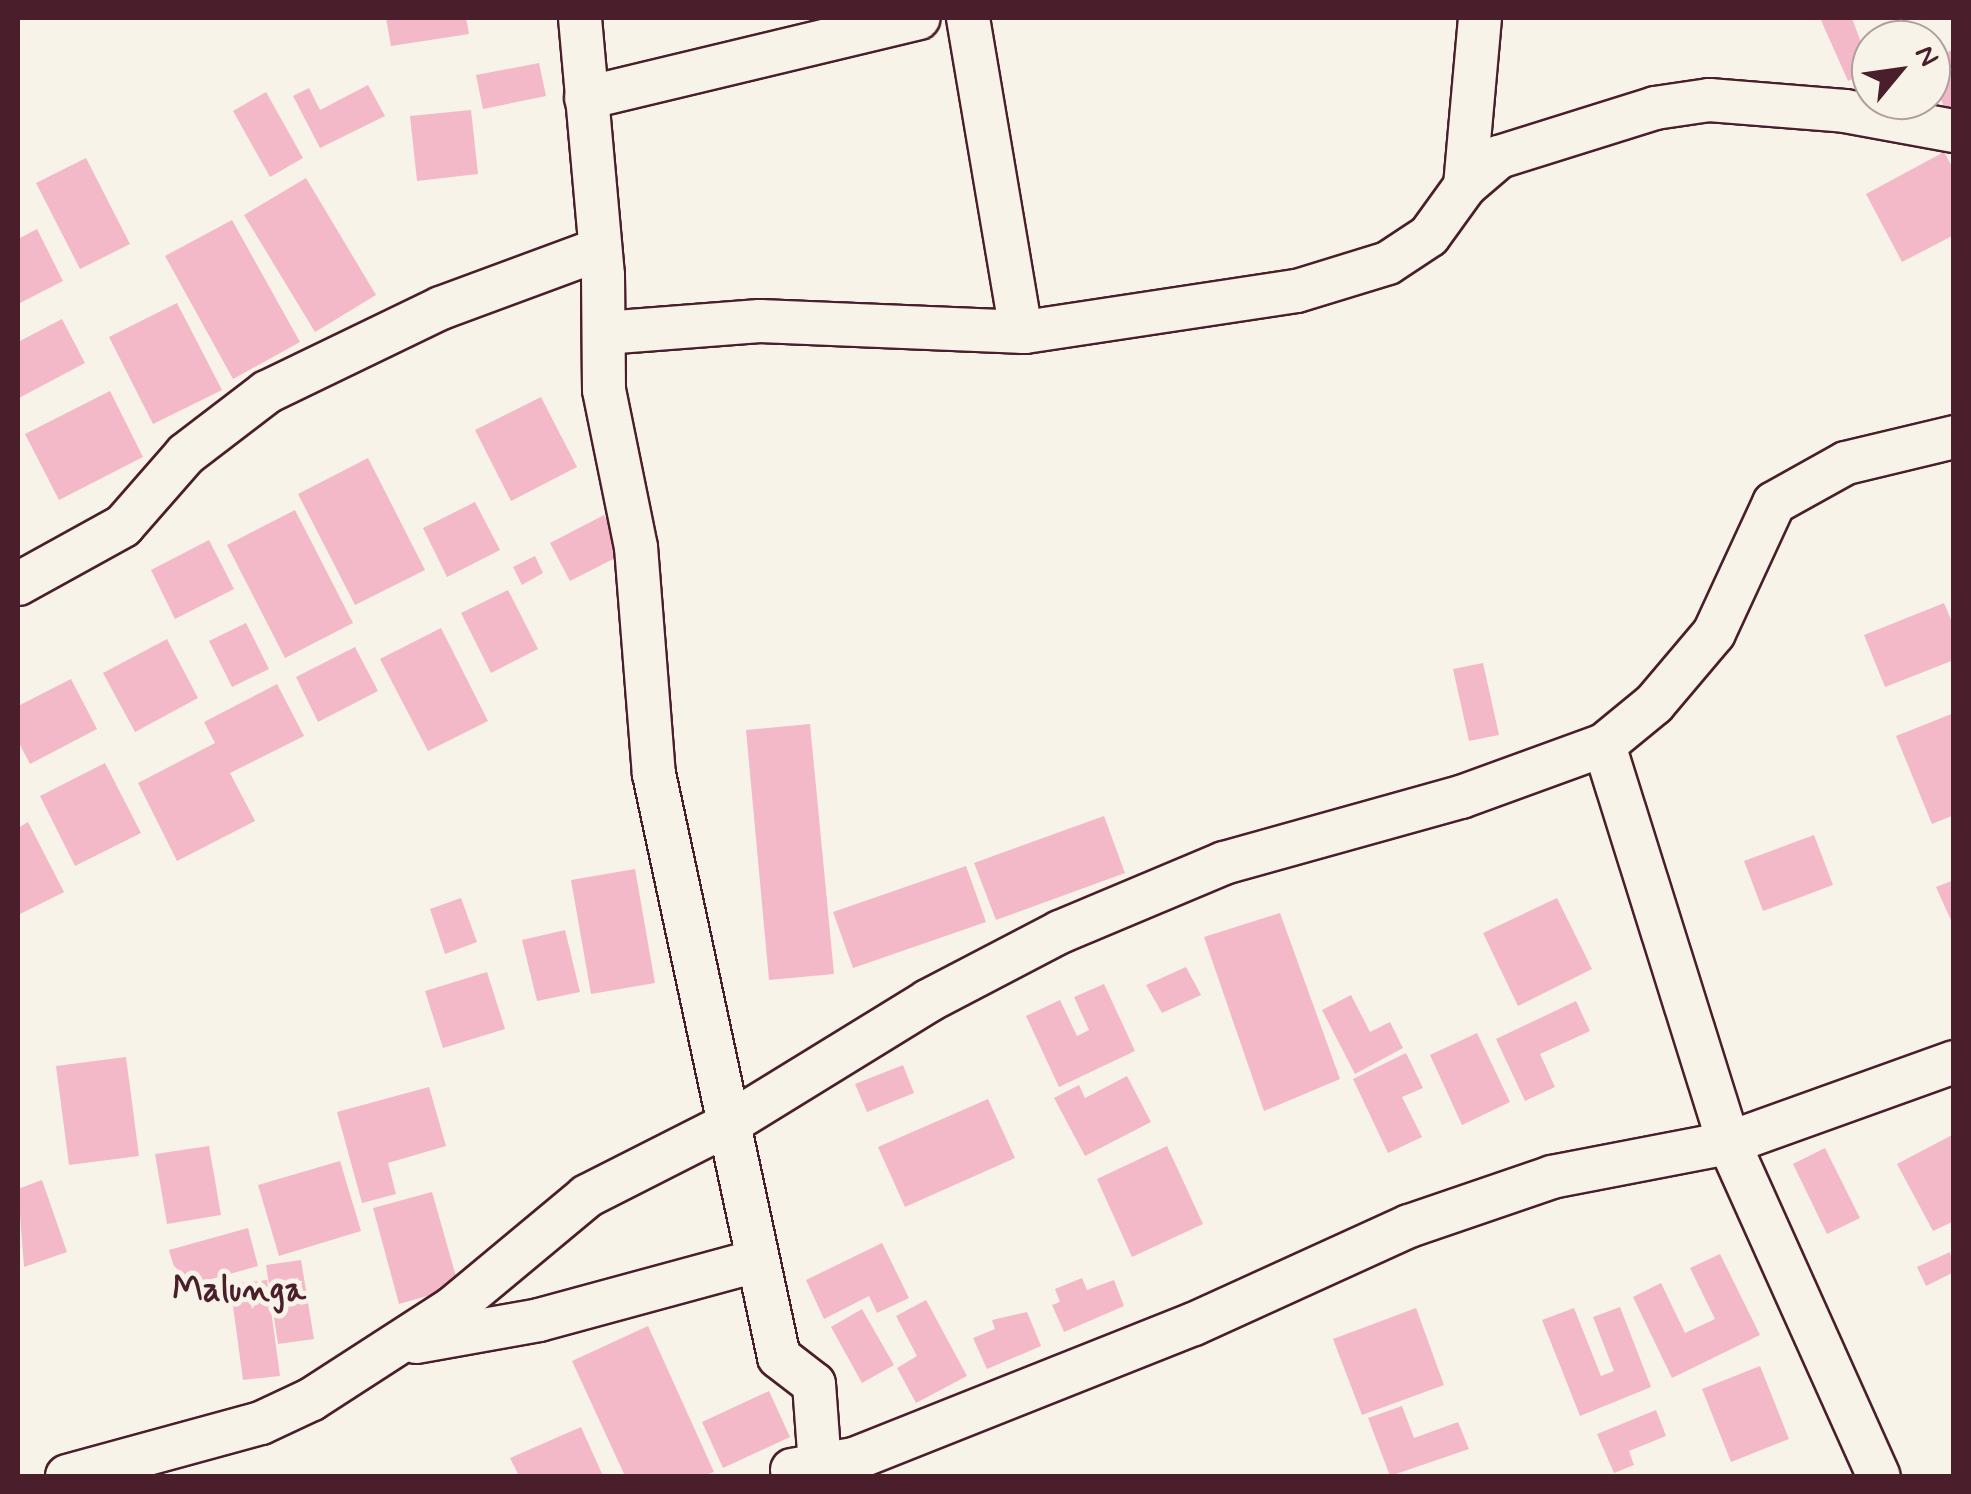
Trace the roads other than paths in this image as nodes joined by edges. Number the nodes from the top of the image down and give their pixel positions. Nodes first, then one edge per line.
1 (580, 18) edge
2 (918, 18) edge
3 (968, 18) edge
4 (1480, 18) edge
5 (586, 98) junction
6 (1954, 131) edge
7 (1465, 186) junction
8 (598, 250) junction
9 (1021, 332) junction
10 (604, 333) junction
11 (1954, 437) edge
12 (18, 584) edge
13 (1604, 745) junction
14 (1954, 1062) edge
15 (725, 1126) junction
16 (1729, 1143) junction
17 (756, 1261) junction
18 (396, 1345) junction
19 (810, 1471) edge
20 (67, 1476) edge
21 (1879, 1476) edge

1 - 5 street
2 - 5 street
3 - 9 street
4 - 7 street
5 - 8 street
6 - 7 street
7 - 9 street
8 - 10 street
8 - 12 street
9 - 10 street
10 - 15 street
11 - 13 street
13 - 15 street
13 - 16 street
14 - 16 street
15 - 17 street
15 - 18 street
16 - 19 street
16 - 21 street
17 - 18 street
17 - 19 street
18 - 20 street

